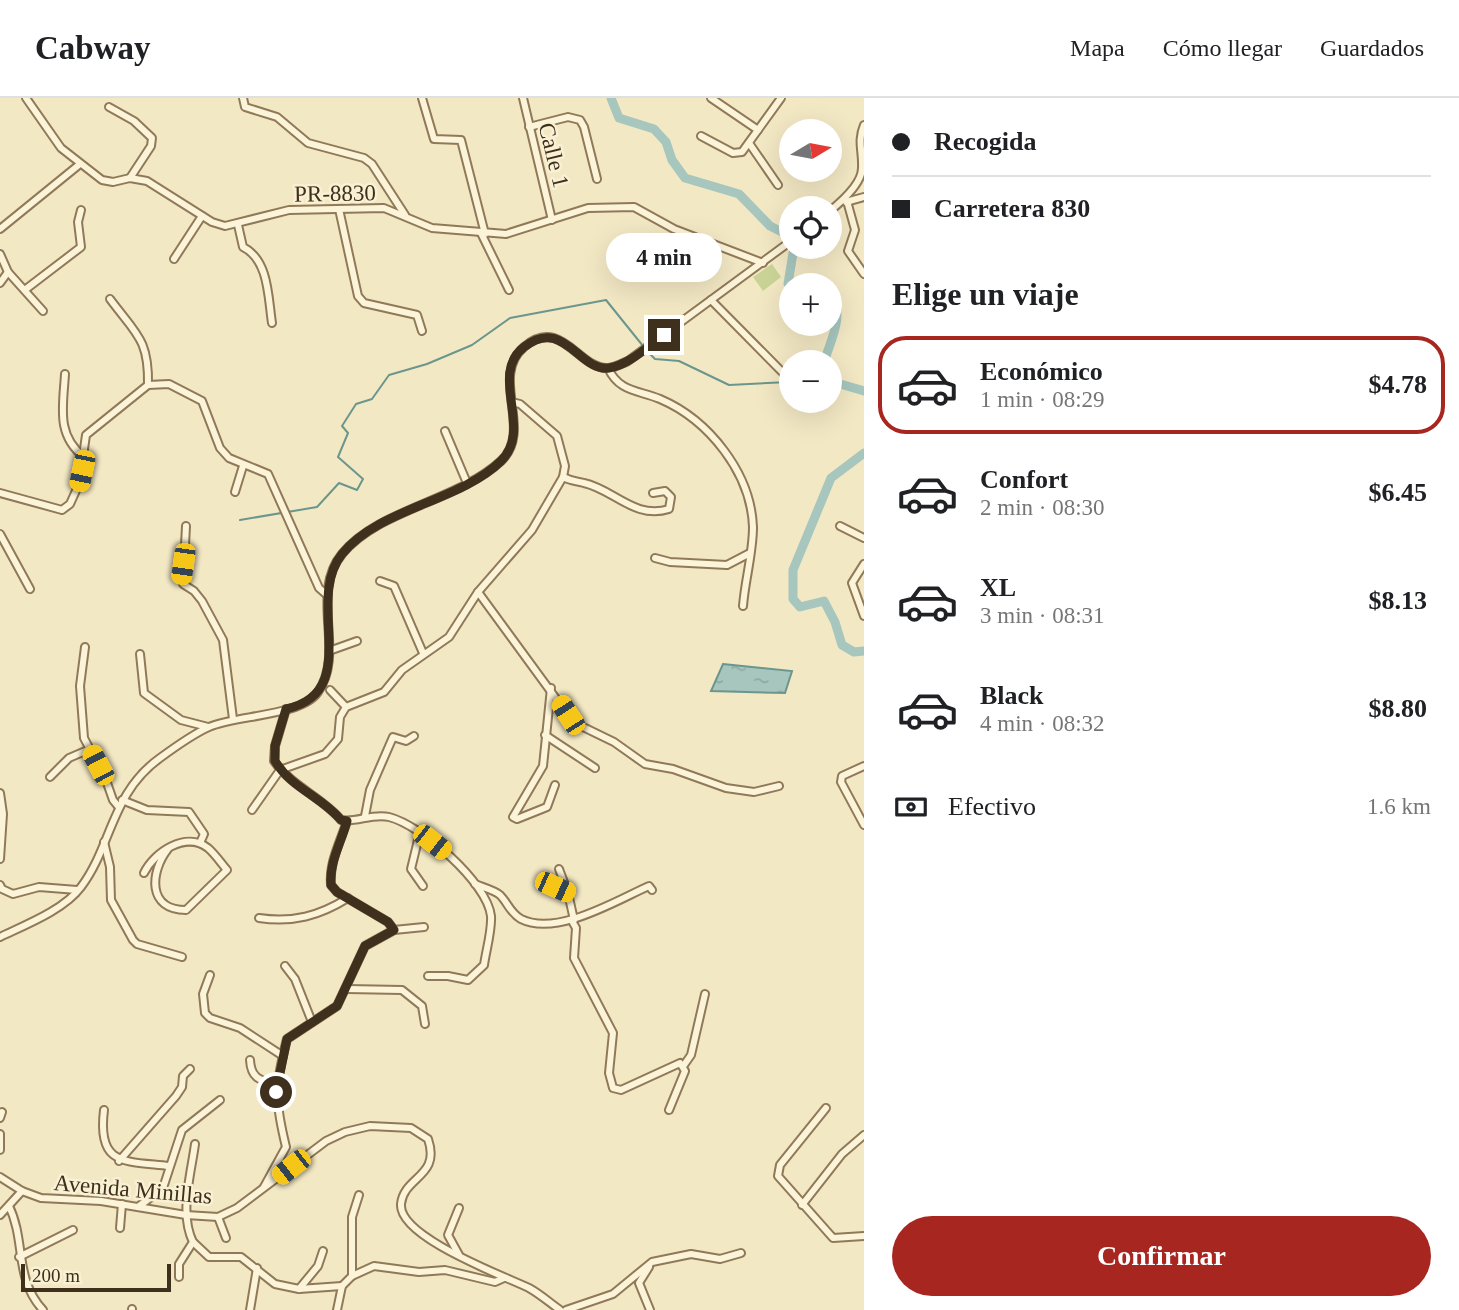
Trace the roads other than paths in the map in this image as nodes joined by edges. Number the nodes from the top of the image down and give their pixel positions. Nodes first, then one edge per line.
1 (26, 98) edge
2 (243, 98) edge
3 (422, 98) edge
4 (523, 98) edge
5 (711, 98) edge
6 (781, 98) edge
7 (109, 107) dead end
8 (864, 125) edge
9 (529, 127) junction
10 (758, 131) junction
11 (701, 136) dead end
12 (749, 143) junction
13 (80, 164) junction
14 (130, 178) junction
15 (597, 179) dead end
16 (778, 185) dead end
17 (864, 197) edge
18 (842, 200) edge
19 (847, 201) junction
20 (842, 203) edge
21 (339, 209) junction
22 (81, 210) dead end
23 (202, 216) junction
24 (406, 217) junction
25 (552, 220) junction
26 (238, 225) junction
27 (0, 229) edge
28 (483, 234) junction
29 (779, 250) edge
30 (0, 254) edge
31 (174, 259) dead end
32 (762, 263) junction
33 (8, 272) junction
34 (864, 274) edge
35 (0, 283) edge
36 (26, 289) junction
37 (509, 290) dead end
38 (110, 299) dead end
39 (712, 300) junction
40 (43, 311) dead end
41 (272, 323) dead end
42 (422, 331) dead end
43 (608, 368) junction
44 (779, 369) edge
45 (65, 374) dead end
46 (148, 385) junction
47 (512, 402) junction
48 (445, 430) dead end
49 (84, 457) junction
50 (243, 466) junction
51 (563, 477) junction
52 (467, 483) junction
53 (0, 492) edge
54 (235, 492) dead end
55 (653, 493) dead end
56 (186, 526) dead end
57 (840, 526) dead end
58 (0, 534) edge
59 (864, 538) edge
60 (750, 553) junction
61 (655, 558) dead end
62 (864, 564) edge
63 (380, 581) dead end
64 (30, 589) dead end
65 (478, 592) junction
66 (327, 594) junction
67 (743, 606) dead end
68 (864, 616) edge
69 (357, 641) dead end
70 (85, 647) dead end
71 (329, 651) junction
72 (423, 653) junction
73 (140, 654) dead end
74 (551, 688) junction
75 (330, 690) dead end
76 (346, 707) junction
77 (286, 709) junction
78 (233, 719) junction
79 (208, 727) junction
80 (545, 735) junction
81 (414, 736) dead end
82 (90, 749) junction
83 (864, 766) edge
84 (595, 768) dead end
85 (280, 770) junction
86 (50, 777) dead end
87 (555, 785) dead end
88 (779, 786) dead end
89 (0, 793) edge
90 (120, 803) junction
91 (251, 810) dead end
92 (365, 816) junction
93 (347, 821) junction
94 (864, 825) edge
95 (420, 832) junction
96 (103, 840) junction
97 (200, 843) junction
98 (168, 849) junction
99 (0, 859) edge
100 (559, 869) dead end
101 (144, 873) dead end
102 (473, 884) junction
103 (0, 885) edge
104 (424, 886) dead end
105 (555, 887) dead end
106 (79, 890) junction
107 (652, 890) dead end
108 (568, 892) junction
109 (348, 898) junction
110 (259, 918) dead end
111 (573, 920) junction
112 (424, 927) dead end
113 (394, 930) junction
114 (0, 937) edge
115 (182, 957) dead end
116 (285, 966) dead end
117 (210, 975) dead end
118 (428, 976) dead end
119 (347, 989) junction
120 (705, 994) dead end
121 (312, 1022) junction
122 (425, 1024) dead end
123 (283, 1056) junction
124 (250, 1059) dead end
125 (684, 1065) junction
126 (190, 1069) dead end
127 (276, 1085) junction
128 (220, 1100) dead end
129 (826, 1108) dead end
130 (104, 1110) dead end
131 (669, 1110) dead end
132 (0, 1134) edge
133 (864, 1135) edge
134 (195, 1144) dead end
135 (0, 1150) edge
136 (119, 1161) junction
137 (169, 1166) junction
138 (0, 1177) edge
139 (264, 1187) junction
140 (22, 1191) junction
141 (359, 1195) dead end
142 (122, 1204) junction
143 (802, 1205) junction
144 (9, 1206) junction
145 (138, 1207) junction
146 (459, 1208) dead end
147 (0, 1215) edge
148 (186, 1215) junction
149 (218, 1217) junction
150 (120, 1228) dead end
151 (73, 1230) dead end
152 (864, 1236) edge
153 (226, 1238) dead end
154 (193, 1242) junction
155 (323, 1251) dead end
156 (741, 1252) dead end
157 (19, 1257) junction
158 (460, 1257) junction
159 (652, 1262) junction
160 (257, 1268) junction
161 (352, 1276) junction
162 (179, 1277) dead end
163 (503, 1278) junction
164 (342, 1286) junction
165 (299, 1289) junction
166 (43, 1310) edge
167 (250, 1310) edge
168 (337, 1310) edge
169 (560, 1310) edge
170 (566, 1310) edge
171 (650, 1310) edge

1 - 13 street, PR-8830 / PR-8830
2 - 24 street
3 - 28 street
4 - 9 street, Calle 1
5 - 10 street
6 - 10 street
7 - 14 street
8 - 18 street
9 - 15 street
9 - 25 street, Calle 1
10 - 12 street
11 - 12 street
12 - 16 street
13 - 14 street, PR-8830 / PR-8830
13 - 27 street
14 - 23 street, PR-8830 / PR-8830
17 - 19 street
19 - 20 street
19 - 34 street
21 - 24 street, PR-8830 / PR-8830
21 - 26 street, PR-8830 / PR-8830
21 - 42 street
22 - 36 street
23 - 26 street, PR-8830 / PR-8830
23 - 31 street
24 - 28 street, PR-8830 / PR-8830
25 - 28 street, PR-8830 / PR-8830
25 - 32 street, PR-8830 / PR-8830
26 - 41 street
28 - 37 street
29 - 32 street
30 - 33 street
32 - 39 street
33 - 35 street
33 - 36 street
36 - 40 street
38 - 46 street
39 - 43 street
39 - 44 street
43 - 47 street
43 - 60 street
45 - 49 street
46 - 49 street
46 - 50 street
47 - 51 street
47 - 52 street
48 - 52 street
49 - 53 street
50 - 54 street
50 - 66 street
51 - 55 street
51 - 65 street
52 - 66 street
56 - 78 street
57 - 59 street
58 - 64 street
60 - 61 street
60 - 67 street
62 - 68 street
63 - 72 street
65 - 72 street
65 - 74 street
66 - 71 street
69 - 71 street
70 - 82 street
71 - 77 street
72 - 76 street
73 - 79 street
74 - 80 street
74 - 88 street
75 - 76 street
76 - 85 street
77 - 78 street
77 - 85 street
78 - 79 street
79 - 90 street
80 - 84 street
80 - 87 street
81 - 92 street
82 - 86 street
82 - 90 street
83 - 94 street
85 - 91 street
85 - 93 street
89 - 99 street
90 - 96 street
90 - 97 street
92 - 93 street
92 - 95 street
93 - 109 street
95 - 102 street
95 - 104 street
96 - 106 street
96 - 115 street
97 - 98 street
97 - 98 street
98 - 101 street
100 - 108 street
102 - 111 street
102 - 118 street
103 - 106 street
105 - 108 street
106 - 114 street
107 - 111 street
108 - 111 street
109 - 110 street
109 - 113 street
111 - 125 street
112 - 113 street
113 - 119 street
116 - 121 street
117 - 123 street
119 - 121 street
119 - 122 street
120 - 125 street
121 - 123 street
123 - 127 street
124 - 127 street
125 - 131 street
126 - 136 street
127 - 139 street
128 - 137 street
129 - 143 street
130 - 136 street
132 - 135 street
133 - 143 street
134 - 148 street
136 - 137 street
137 - 145 street
138 - 140 street, Avenida Minillas
139 - 149 street, Avenida Minillas
139 - 158 street, Avenida Minillas
140 - 142 street, Avenida Minillas
140 - 144 street
141 - 161 street
142 - 145 street, Avenida Minillas
142 - 150 street
143 - 152 street
144 - 147 street
144 - 157 street
145 - 148 street, Avenida Minillas
146 - 158 street
148 - 149 street, Avenida Minillas
148 - 154 street
149 - 153 street
151 - 157 street
154 - 160 street
154 - 162 street
155 - 165 street
156 - 159 street
157 - 166 street
158 - 163 street, Avenida Minillas
159 - 170 street
159 - 171 street
160 - 165 street
160 - 167 street
161 - 163 street
161 - 164 street
163 - 169 street, Avenida Minillas
164 - 165 street
164 - 168 street

